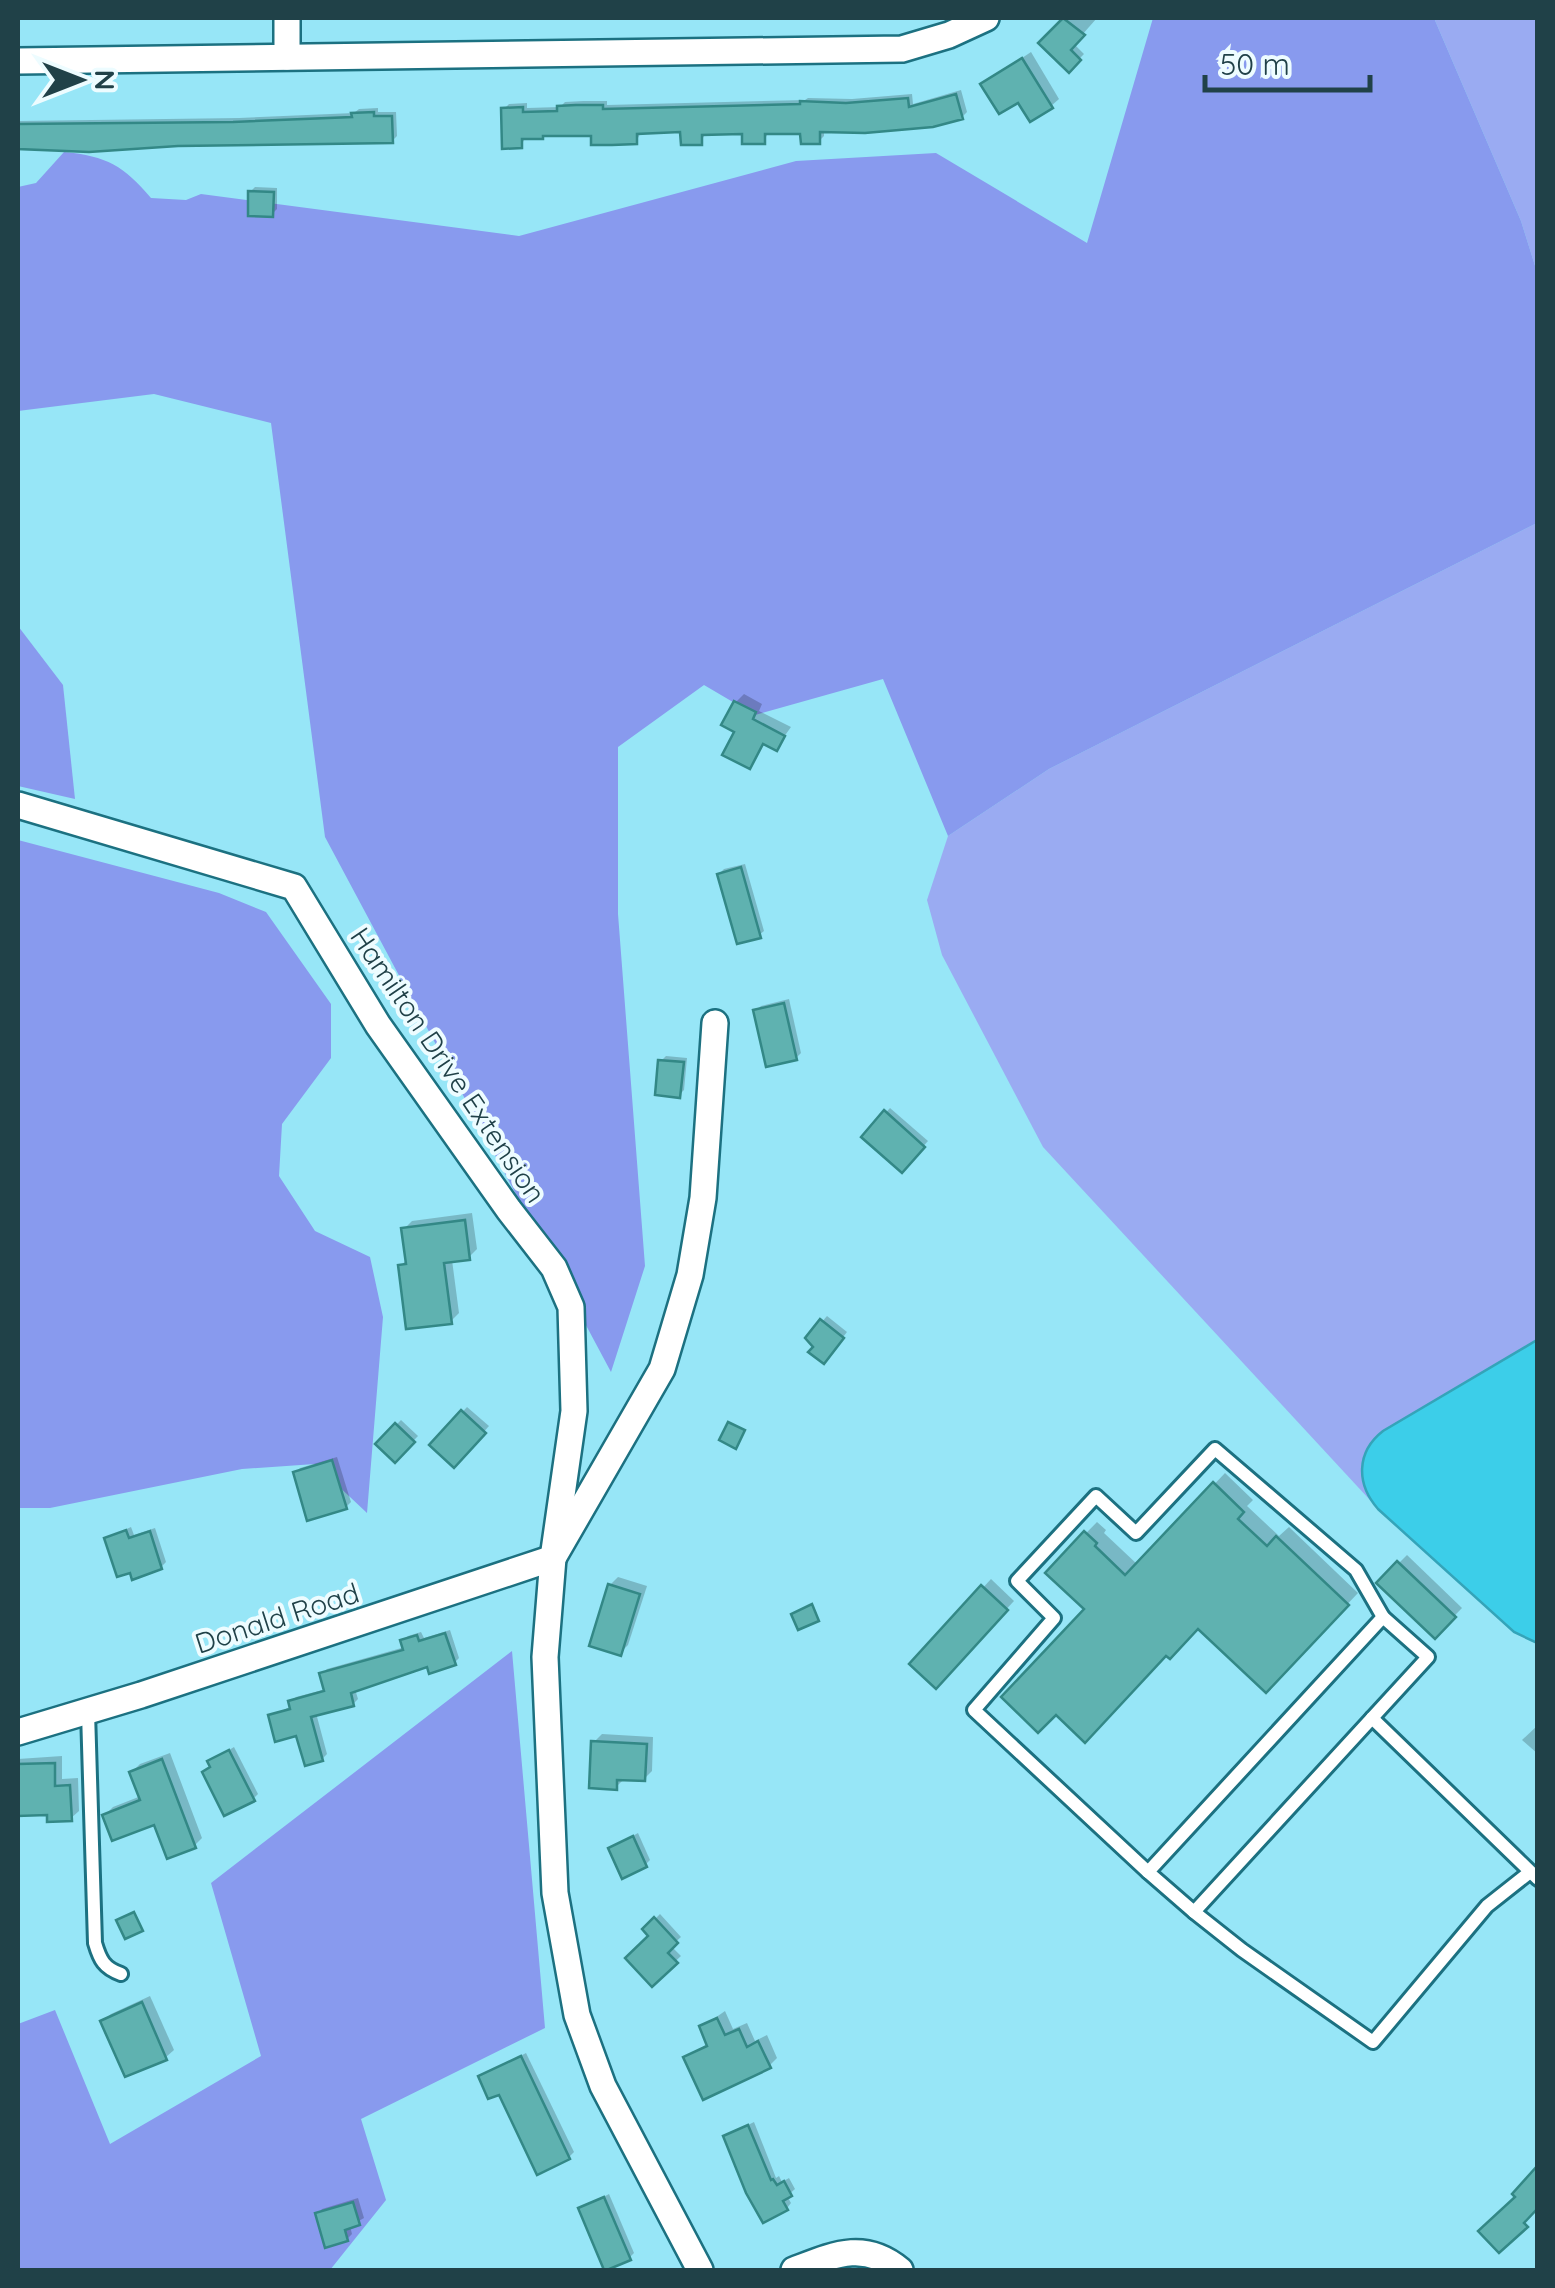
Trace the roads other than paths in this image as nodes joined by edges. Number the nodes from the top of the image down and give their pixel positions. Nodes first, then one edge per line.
1 (287, 18) edge
2 (986, 18) edge
3 (287, 57) junction
4 (18, 61) edge
5 (18, 805) edge
6 (716, 1023) dead end
7 (554, 1558) junction
8 (1382, 1616) junction
9 (88, 1712) junction
10 (1372, 1718) junction
11 (18, 1732) edge
12 (1148, 1872) junction
13 (1534, 1876) edge
14 (1194, 1912) junction
15 (121, 1974) dead end
16 (700, 2270) edge
17 (794, 2270) edge
18 (900, 2270) edge

1 - 3 street
2 - 3 street
3 - 4 street
5 - 7 street, Hamilton Drive Extension
6 - 7 street, Hamilton Drive Extension
7 - 9 street, Donald Road
7 - 16 street, Hamilton Drive Extension
8 - 10 lane
8 - 12 lane
8 - 12 lane
9 - 11 street, Donald Road
9 - 15 lane
10 - 13 lane
10 - 14 lane
12 - 14 lane
13 - 14 lane
17 - 18 street

